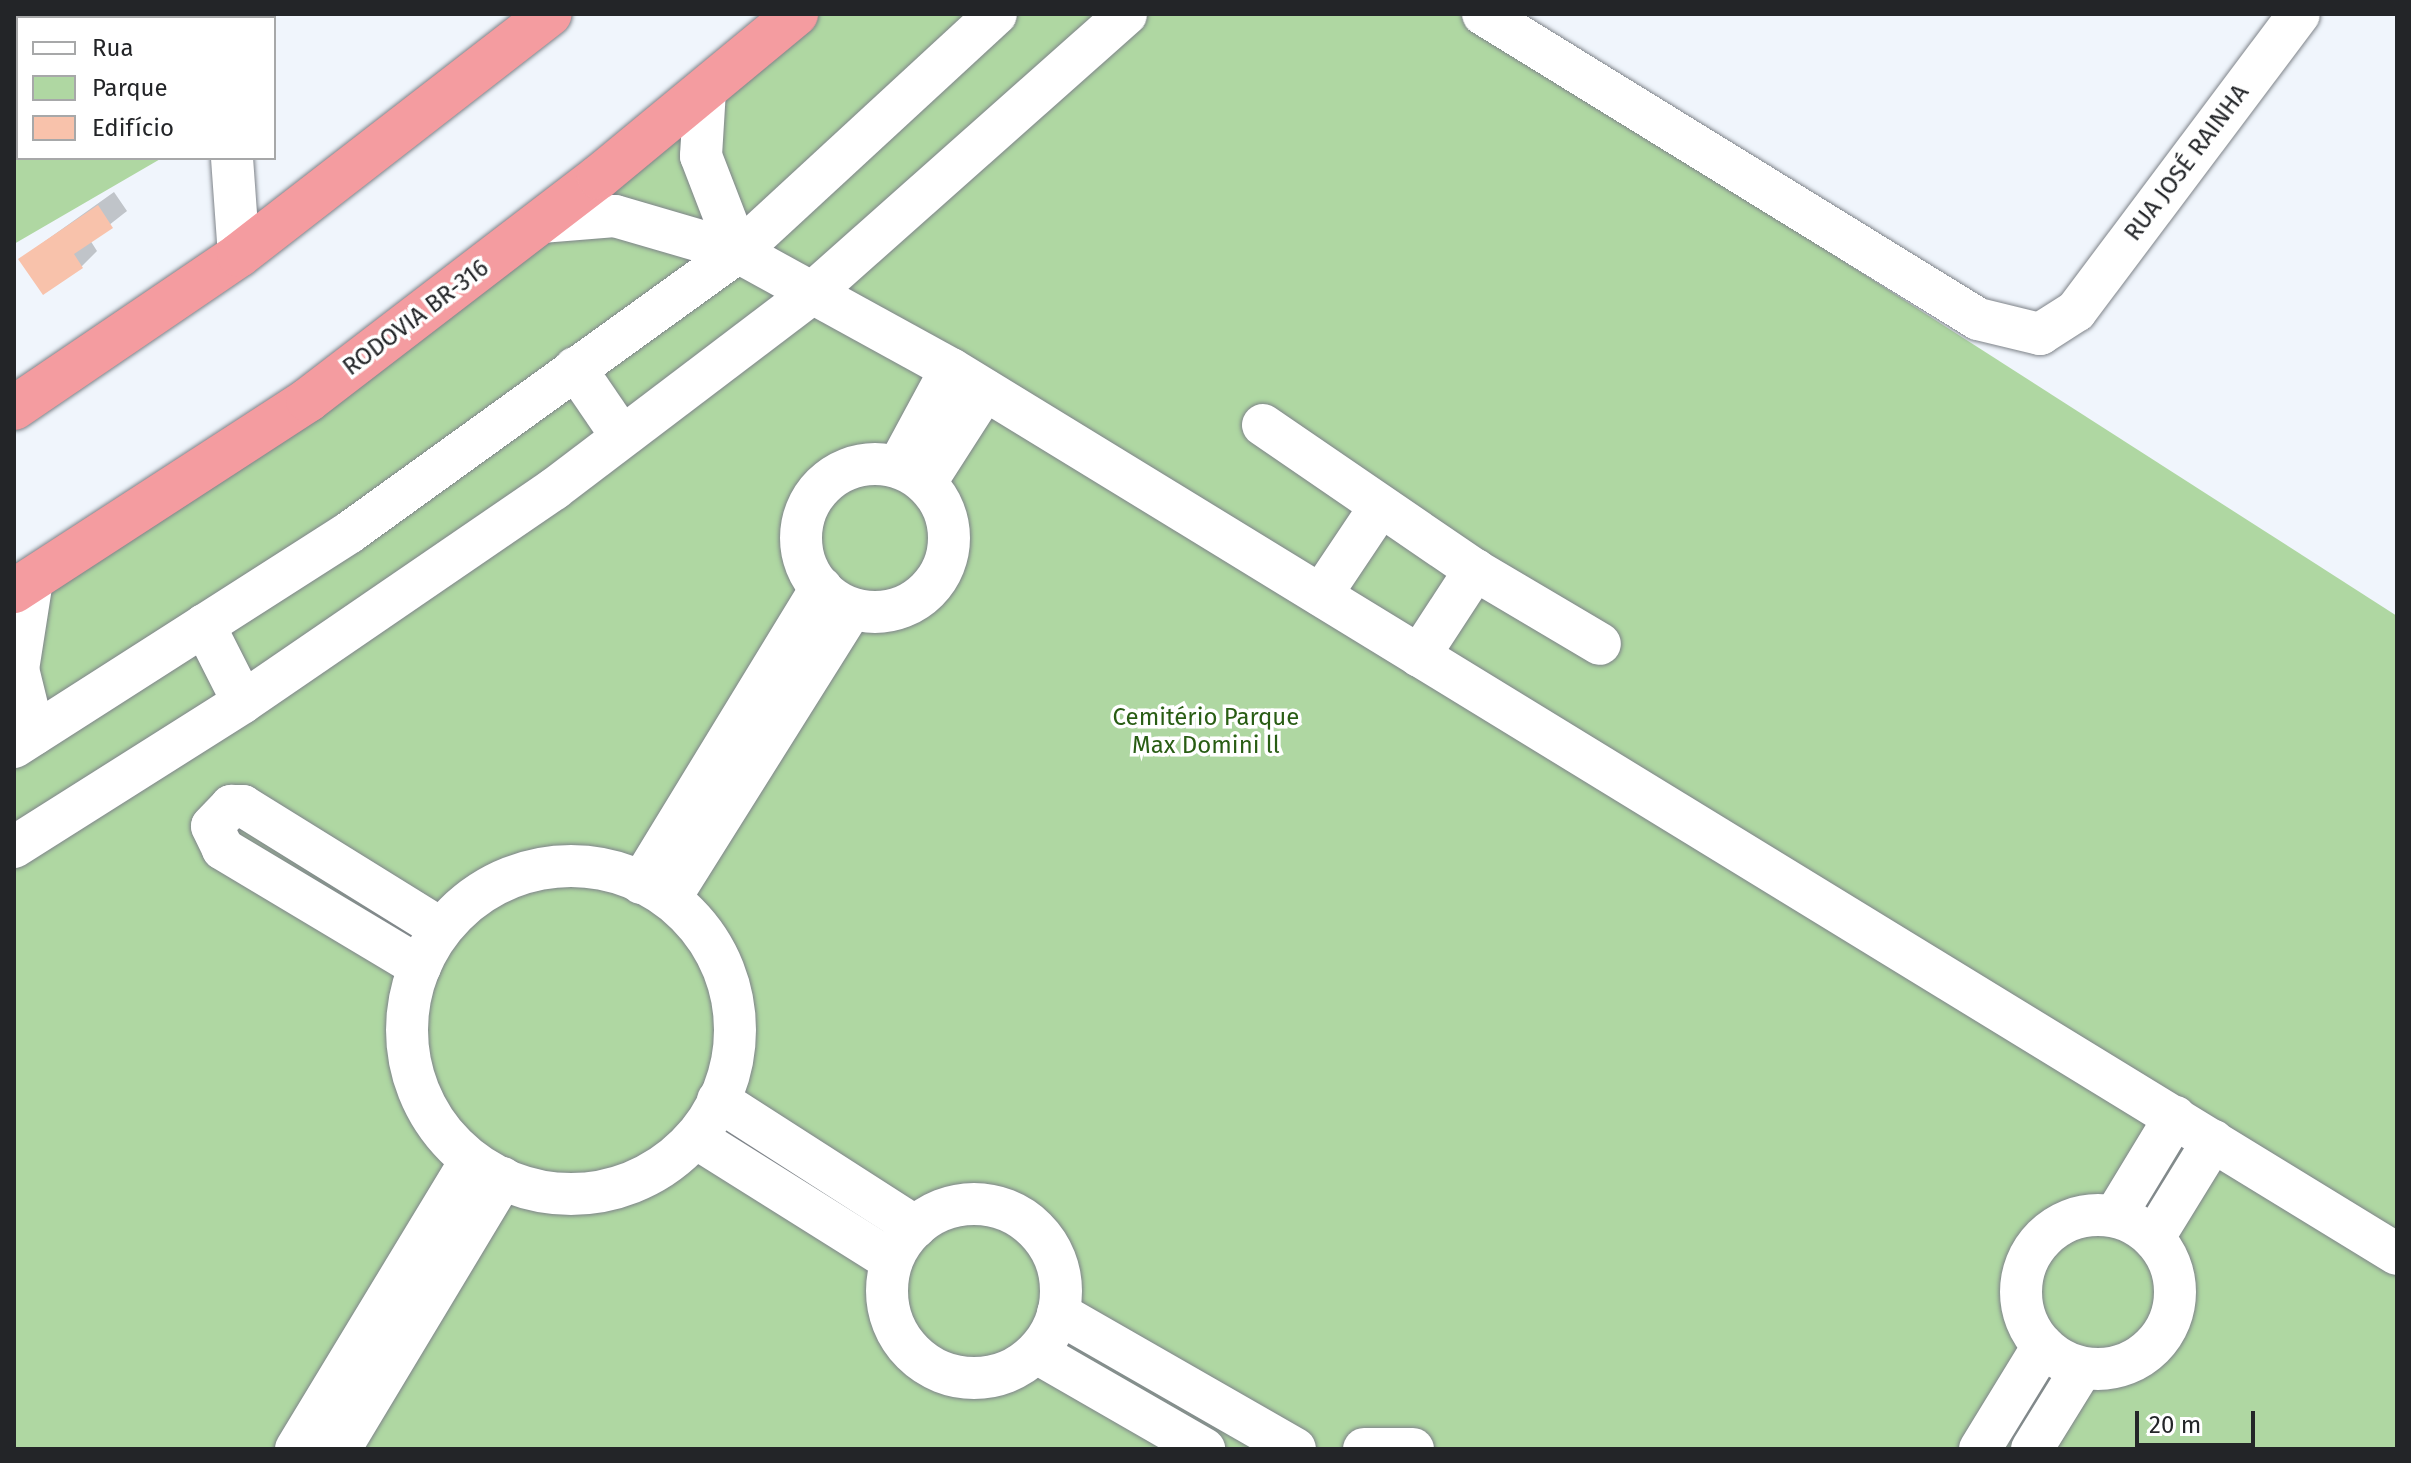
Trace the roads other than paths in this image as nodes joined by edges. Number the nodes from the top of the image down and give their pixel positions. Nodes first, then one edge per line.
1 (550, 14) edge
2 (796, 14) edge
3 (996, 14) edge
4 (1126, 14) edge
5 (1483, 14) edge
6 (2299, 14) edge
7 (705, 90) junction
8 (232, 160) edge
9 (541, 222) junction
10 (738, 252) junction
11 (239, 255) junction
12 (812, 293) junction
13 (575, 368) junction
14 (968, 379) junction
15 (14, 408) edge
16 (1263, 425) dead end
17 (622, 437) junction
18 (912, 474) junction
19 (1380, 507) junction
20 (1475, 570) junction
21 (23, 585) edge
22 (1321, 595) junction
23 (836, 599) junction
24 (204, 625) junction
25 (1600, 644) dead end
26 (1419, 656) junction
27 (243, 702) junction
28 (24, 740) edge
29 (14, 847) edge
30 (656, 890) junction
31 (440, 928) junction
32 (420, 967) junction
33 (718, 1100) junction
34 (2175, 1117) junction
35 (696, 1138) junction
36 (2213, 1141) junction
37 (486, 1170) junction
38 (2115, 1216) junction
39 (916, 1227) junction
40 (2154, 1237) junction
41 (2397, 1254) edge
42 (892, 1261) junction
43 (1058, 1313) junction
44 (2043, 1346) junction
45 (1037, 1353) junction
46 (2082, 1368) junction
47 (296, 1449) edge
48 (340, 1449) edge
49 (1204, 1449) edge
50 (1295, 1449) edge
51 (1364, 1449) edge
52 (1413, 1449) edge
53 (1980, 1449) edge
54 (2032, 1449) edge

1 - 11 highway
2 - 7 highway, RODOVIA BR-316
3 - 10 street
4 - 12 street
5 - 6 street, RUA JOSÉ RAINHA
7 - 9 highway, RODOVIA BR-316
7 - 10 street
8 - 11 street
9 - 10 street
9 - 21 highway, RODOVIA BR-316
10 - 12 street
10 - 13 street
11 - 15 highway
12 - 14 street
12 - 17 street
13 - 17 street
13 - 24 street
14 - 18 street
14 - 22 street
16 - 19 street
17 - 27 street
18 - 23 street
18 - 23 street
19 - 20 street
19 - 22 street
20 - 25 street
20 - 26 street
21 - 28 street
22 - 26 street
23 - 30 street
24 - 27 street
24 - 28 street
26 - 34 street
27 - 29 street
30 - 31 street
30 - 33 street
31 - 32 street
31 - 32 street
32 - 37 street
33 - 35 street
33 - 39 street
34 - 36 street
34 - 38 street
35 - 37 street
35 - 42 street
36 - 40 street
36 - 41 street
37 - 47 street
37 - 48 street
38 - 40 street
38 - 44 street
39 - 42 street
39 - 43 street
40 - 46 street
42 - 45 street
43 - 45 street
43 - 50 street
44 - 46 street
44 - 53 street
45 - 49 street
46 - 54 street
51 - 52 street

